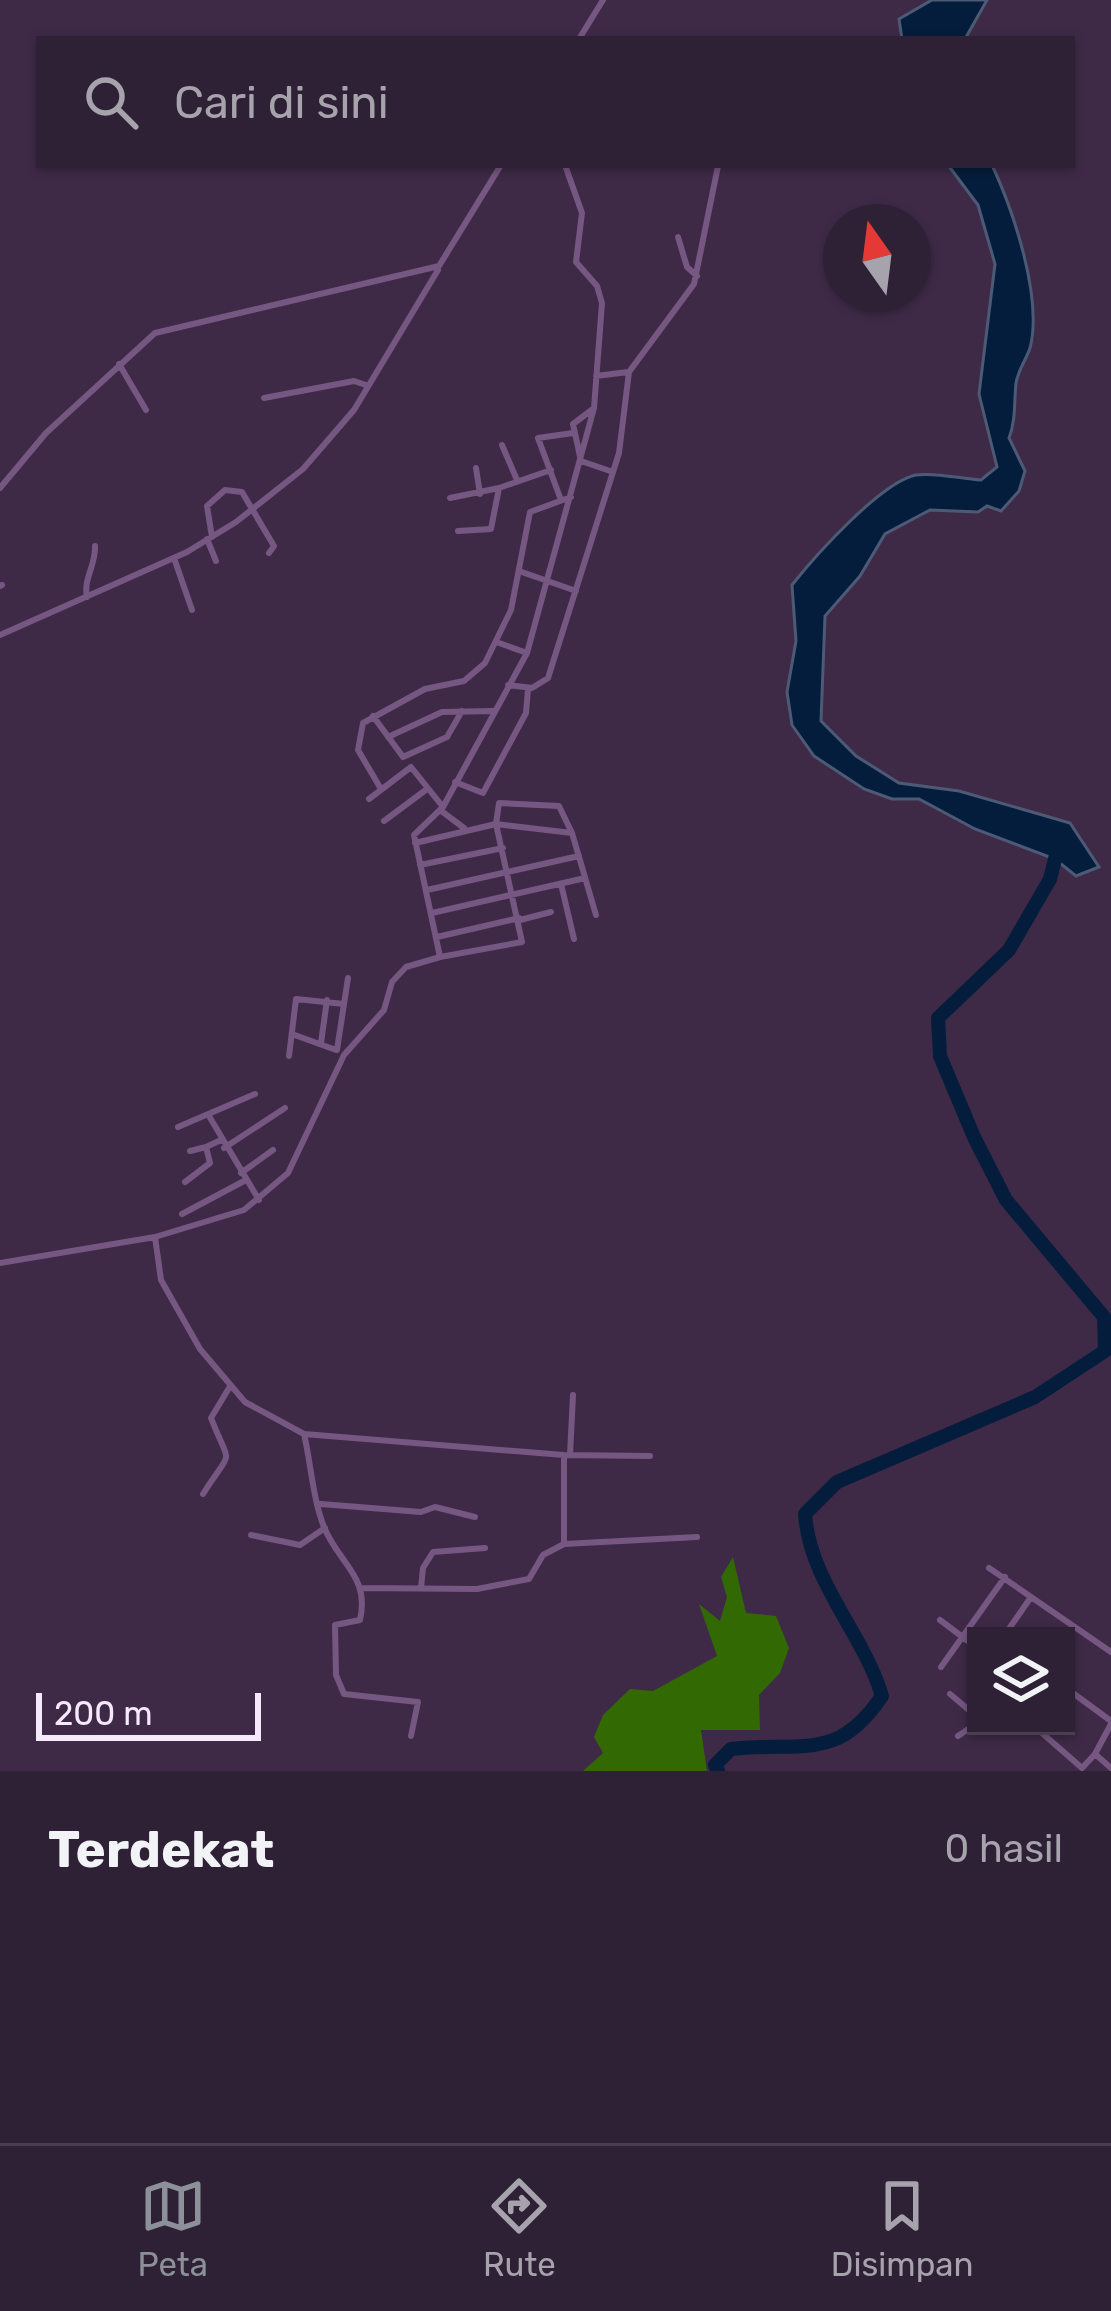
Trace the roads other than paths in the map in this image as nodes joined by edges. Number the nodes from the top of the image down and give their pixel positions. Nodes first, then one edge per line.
1 (603, 0) edge
2 (581, 36) edge
3 (499, 168) edge
4 (566, 168) edge
5 (718, 168) edge
6 (678, 236) dead end
7 (439, 266) junction
8 (697, 276) junction
9 (119, 364) junction
10 (629, 372) junction
11 (596, 376) junction
12 (366, 385) junction
13 (264, 398) dead end
14 (594, 408) junction
15 (146, 410) dead end
16 (574, 433) junction
17 (502, 445) dead end
18 (581, 461) junction
19 (476, 468) dead end
20 (550, 470) junction
21 (613, 472) junction
22 (517, 482) junction
23 (0, 488) edge
24 (499, 488) junction
25 (480, 496) junction
26 (572, 497) junction
27 (450, 498) dead end
28 (561, 500) junction
29 (254, 509) junction
30 (458, 531) dead end
31 (210, 538) junction
32 (95, 546) dead end
33 (269, 553) dead end
34 (174, 559) junction
35 (217, 561) dead end
36 (520, 571) junction
37 (550, 578) junction
38 (575, 591) junction
39 (87, 598) junction
40 (192, 610) dead end
41 (0, 635) edge
42 (499, 643) junction
43 (527, 653) junction
44 (508, 685) junction
45 (528, 688) junction
46 (462, 711) junction
47 (494, 711) junction
48 (373, 716) junction
49 (388, 736) junction
50 (403, 757) junction
51 (411, 767) junction
52 (455, 782) junction
53 (380, 789) junction
54 (427, 789) junction
55 (369, 799) dead end
56 (441, 808) junction
57 (384, 820) dead end
58 (496, 824) junction
59 (464, 828) junction
60 (572, 833) junction
61 (416, 843) junction
62 (503, 848) junction
63 (579, 856) junction
64 (420, 865) junction
65 (508, 871) junction
66 (585, 878) junction
67 (561, 884) junction
68 (427, 890) junction
69 (513, 894) junction
70 (550, 912) dead end
71 (432, 913) junction
72 (596, 915) dead end
73 (519, 919) junction
74 (437, 937) junction
75 (574, 939) dead end
76 (440, 957) junction
77 (348, 978) dead end
78 (326, 1000) junction
79 (344, 1004) junction
80 (291, 1033) junction
81 (321, 1043) junction
82 (340, 1052) junction
83 (289, 1056) dead end
84 (255, 1094) dead end
85 (285, 1108) dead end
86 (209, 1116) junction
87 (178, 1127) dead end
88 (223, 1144) junction
89 (206, 1147) junction
90 (273, 1150) dead end
91 (190, 1151) dead end
92 (243, 1176) junction
93 (185, 1182) dead end
94 (259, 1200) junction
95 (182, 1214) dead end
96 (155, 1237) junction
97 (0, 1263) edge
98 (229, 1388) junction
99 (573, 1395) dead end
100 (304, 1435) junction
101 (567, 1455) junction
102 (650, 1456) dead end
103 (203, 1494) dead end
104 (321, 1504) junction
105 (475, 1516) dead end
106 (325, 1528) junction
107 (251, 1534) dead end
108 (698, 1537) dead end
109 (564, 1544) junction
110 (485, 1549) dead end
111 (989, 1568) dead end
112 (1005, 1577) junction
113 (362, 1588) junction
114 (421, 1588) junction
115 (1031, 1597) junction
116 (940, 1620) dead end
117 (1010, 1627) edge
118 (965, 1640) junction
119 (1111, 1652) edge
120 (941, 1667) dead end
121 (950, 1694) dead end
122 (1075, 1695) edge
123 (967, 1711) edge
124 (1111, 1723) edge
125 (967, 1728) edge
126 (1044, 1735) edge
127 (411, 1736) dead end
128 (958, 1736) dead end
129 (1095, 1754) junction
130 (1111, 1768) edge

1 - 2 street
3 - 7 street
4 - 11 street
5 - 8 street
6 - 8 street
7 - 9 street
7 - 12 street
8 - 10 street
9 - 15 street
9 - 23 street
10 - 11 street
10 - 21 street
11 - 14 street
12 - 13 street
12 - 29 street
14 - 16 street
14 - 18 street
16 - 18 street
16 - 20 street
17 - 22 street
18 - 21 street
18 - 26 street
19 - 25 street
20 - 22 street
20 - 28 street
21 - 38 street
22 - 24 street
24 - 25 street
24 - 30 street
25 - 27 street
26 - 28 street
26 - 37 street
28 - 36 street
29 - 31 street
29 - 31 street
29 - 33 street
31 - 34 street
31 - 35 street
32 - 39 street
34 - 39 street
34 - 40 street
36 - 37 street
36 - 42 street
37 - 38 street
37 - 43 street
38 - 45 street
39 - 41 street
42 - 43 street
42 - 48 street
43 - 44 street
44 - 45 street
44 - 47 street
45 - 52 street
46 - 47 street
46 - 49 street
46 - 50 street
47 - 52 street
48 - 49 street
48 - 53 street
49 - 50 street
50 - 51 street
51 - 53 street
51 - 54 street
52 - 56 street
53 - 55 street
54 - 56 street
54 - 57 street
56 - 59 street
56 - 61 street
58 - 59 street
58 - 60 street
58 - 60 street
58 - 62 street
59 - 61 street
60 - 63 street
61 - 64 street
62 - 64 street
62 - 65 street
63 - 65 street
63 - 66 street
64 - 68 street
65 - 68 street
65 - 69 street
66 - 67 street
66 - 72 street
67 - 69 street
67 - 75 street
68 - 71 street
69 - 71 street
69 - 73 street
70 - 73 street
71 - 74 street
73 - 74 street
73 - 76 street
74 - 76 street
76 - 82 street
77 - 79 street
78 - 79 street
78 - 80 street
78 - 81 street
79 - 82 street
80 - 81 street
80 - 83 street
81 - 82 street
82 - 94 street
84 - 86 street
85 - 88 street
86 - 87 street
86 - 88 street
88 - 89 street
88 - 92 street
89 - 91 street
89 - 93 street
90 - 92 street
92 - 94 street
92 - 95 street
94 - 96 street
96 - 97 street
96 - 98 street
98 - 100 street
98 - 103 street
99 - 101 street
100 - 101 street
100 - 104 street
101 - 102 street
101 - 109 street
104 - 105 street
104 - 106 street
106 - 107 street
106 - 113 street
108 - 109 street
109 - 114 street
110 - 114 street
111 - 112 street
112 - 115 street
112 - 118 street
113 - 114 street
113 - 127 street
115 - 117 street
115 - 119 street
116 - 118 street
118 - 120 street
121 - 123 street
122 - 124 street
124 - 129 street
125 - 128 street
126 - 129 street
129 - 130 street

